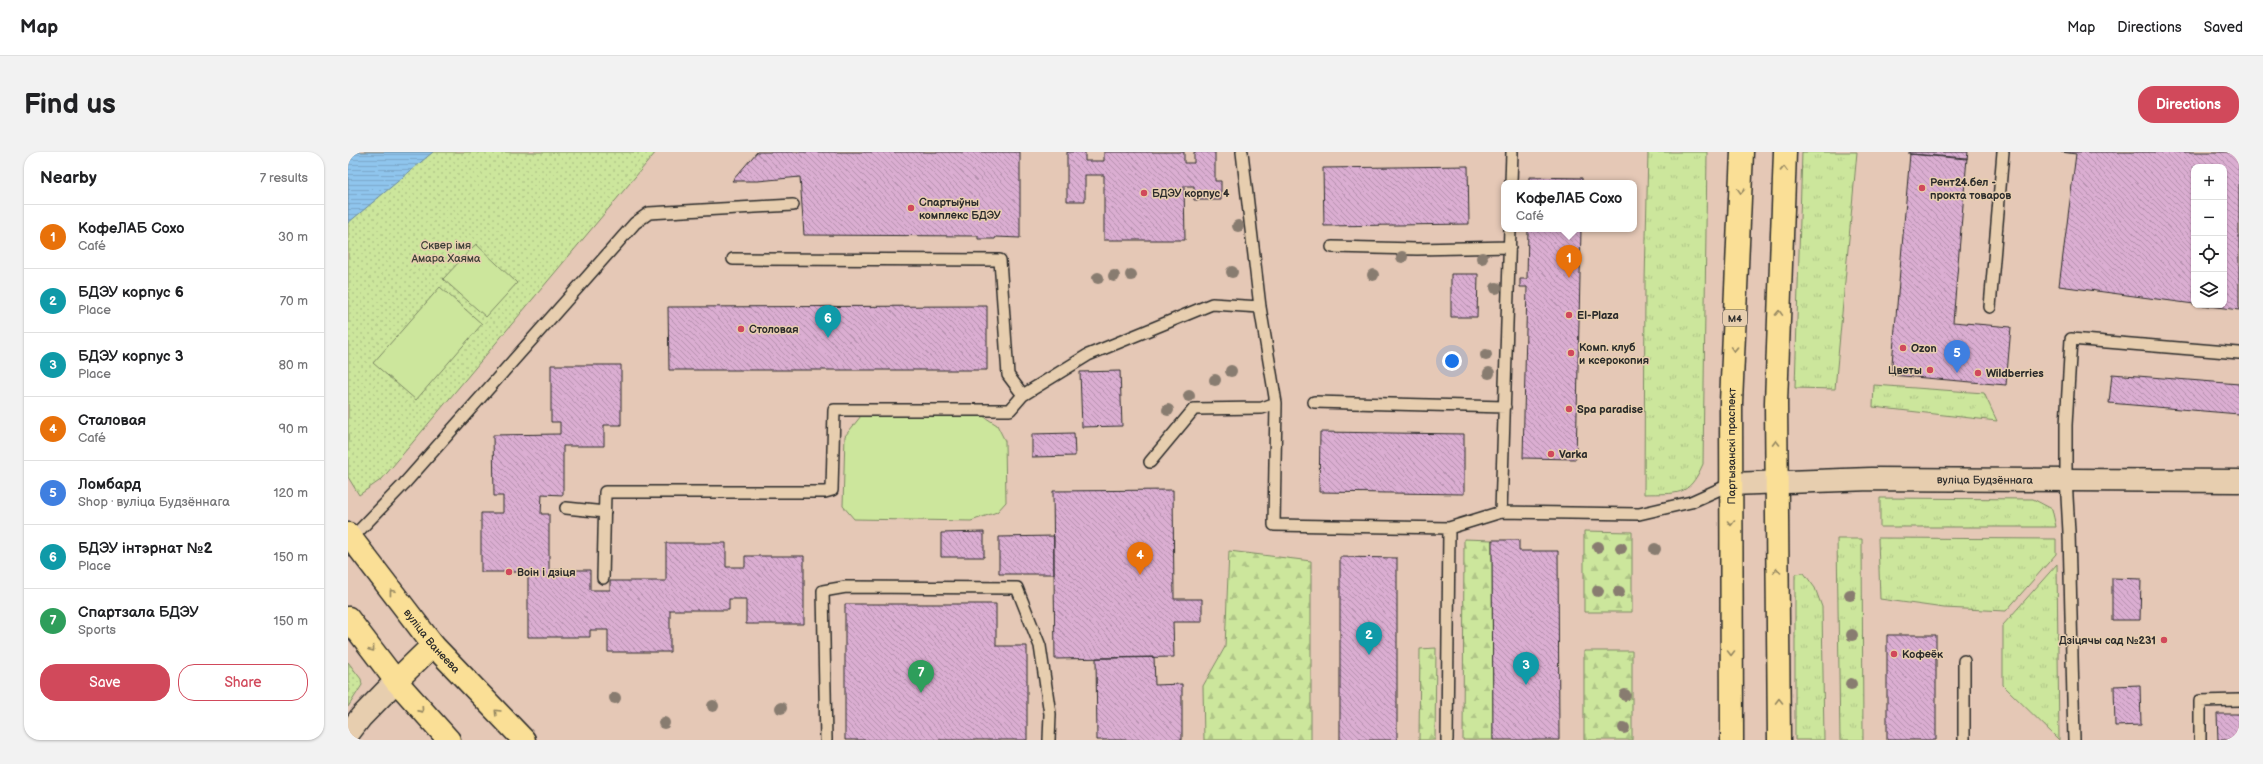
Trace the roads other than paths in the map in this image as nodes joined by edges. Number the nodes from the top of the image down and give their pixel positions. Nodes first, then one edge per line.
1 (1242, 152) edge
2 (1512, 152) edge
3 (1742, 152) edge
4 (1785, 152) edge
5 (2004, 152) edge
6 (1511, 180) edge
7 (793, 205) dead end
8 (1510, 232) edge
9 (1510, 246) junction
10 (1332, 247) dead end
11 (733, 258) dead end
12 (1260, 307) junction
13 (1990, 307) dead end
14 (2239, 353) edge
15 (1023, 396) junction
16 (1314, 402) dead end
17 (1276, 403) junction
18 (1504, 407) junction
19 (1150, 462) dead end
20 (2066, 479) junction
21 (2239, 481) edge
22 (1777, 482) junction
23 (1731, 484) junction
24 (566, 508) dead end
25 (605, 512) junction
26 (1501, 512) junction
27 (1449, 528) junction
28 (349, 538) edge
29 (603, 578) dead end
30 (348, 618) edge
31 (433, 645) junction
32 (1964, 661) dead end
33 (396, 681) junction
34 (2239, 700) edge
35 (348, 734) edge
36 (449, 740) edge
37 (524, 740) edge
38 (826, 740) edge
39 (1049, 740) edge
40 (1447, 740) edge
41 (1732, 740) edge
42 (1779, 740) edge
43 (1964, 740) edge
44 (2074, 740) edge
45 (2200, 740) edge

1 - 12 lane
2 - 6 lane
3 -> 23 main road, Партызанскі праспект / М4
22 -> 4 main road
5 - 13 lane
7 - 28 lane
8 - 9 lane
9 - 10 lane
9 - 18 lane
11 - 15 lane
12 - 15 lane
12 - 17 lane
14 - 20 lane
15 - 25 lane
16 - 18 lane
17 - 19 lane
17 - 27 lane
18 - 26 lane
20 - 21 street, вуліца Будзённага
20 - 22 street, вуліца Будзённага
20 - 44 lane
22 - 23 street, вуліца Будзённага
42 -> 22 main road
23 - 26 lane
23 -> 41 main road, Партызанскі праспект / М4
24 - 25 lane
25 - 29 lane
26 - 27 lane
27 - 40 lane
31 -> 28 main road, вуліца Ванеева
30 -> 33 main road
31 - 33 main road
37 -> 31 main road, вуліца Ванеева
32 - 43 lane
33 - 35 street
33 -> 36 main road
34 - 45 lane
38 - 39 lane

